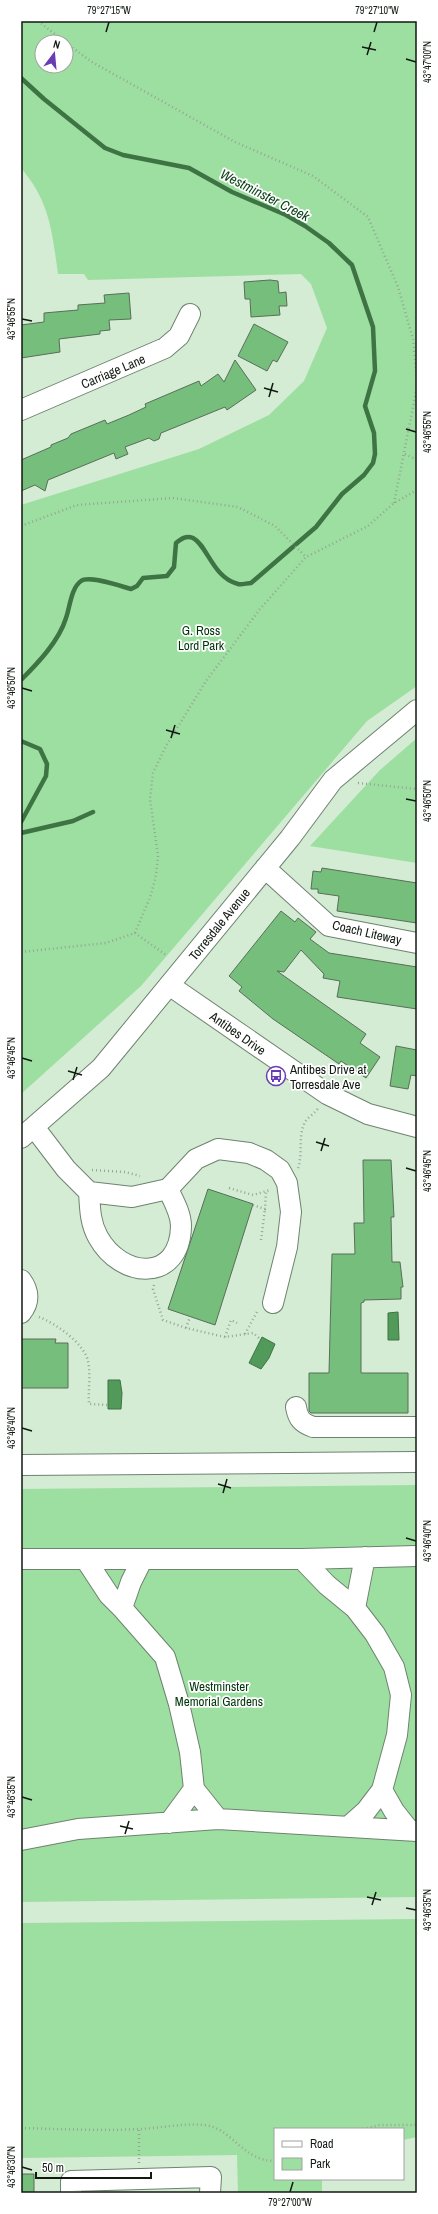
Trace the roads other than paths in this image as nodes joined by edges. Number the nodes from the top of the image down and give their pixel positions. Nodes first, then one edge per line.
1 (190, 314) dead end
2 (21, 410) edge
3 (417, 710) edge
4 (265, 868) junction
5 (417, 943) edge
6 (169, 985) junction
7 (417, 1127) edge
8 (27, 1132) edge
9 (162, 1190) junction
10 (89, 1192) junction
11 (21, 1280) edge
12 (273, 1303) dead end
13 (28, 1314) edge
14 (296, 1407) dead end
15 (417, 1427) edge
16 (417, 1462) edge
17 (21, 1465) edge
18 (417, 1556) edge
19 (365, 1558) junction
20 (21, 1559) edge
21 (302, 1559) junction
22 (86, 1560) junction
23 (142, 1560) junction
24 (122, 1608) junction
25 (355, 1608) junction
26 (194, 1788) junction
27 (382, 1790) junction
28 (218, 1819) junction
29 (169, 1822) junction
30 (349, 1826) junction
31 (413, 1831) edge
32 (21, 1840) edge
33 (71, 2193) edge
34 (210, 2193) edge

1 - 2 street, Carriage Lane
3 - 4 street, Torresdale Avenue
4 - 5 street, Coach Liteway
4 - 6 street, Torresdale Avenue
6 - 7 street, Antibes Drive
6 - 8 street, Torresdale Avenue
8 - 10 street
9 - 10 street
9 - 10 street
9 - 12 street
11 - 13 street
14 - 15 street
16 - 17 street
18 - 19 street
19 - 21 street
19 - 25 street
20 - 22 street
21 - 23 street
21 - 25 street
22 - 23 street
22 - 24 street
23 - 24 street
24 - 26 street
25 - 27 street
26 - 28 street
26 - 29 street
27 - 30 street
27 - 31 street
28 - 29 street
28 - 30 street
29 - 32 street
30 - 31 street
33 - 34 street

